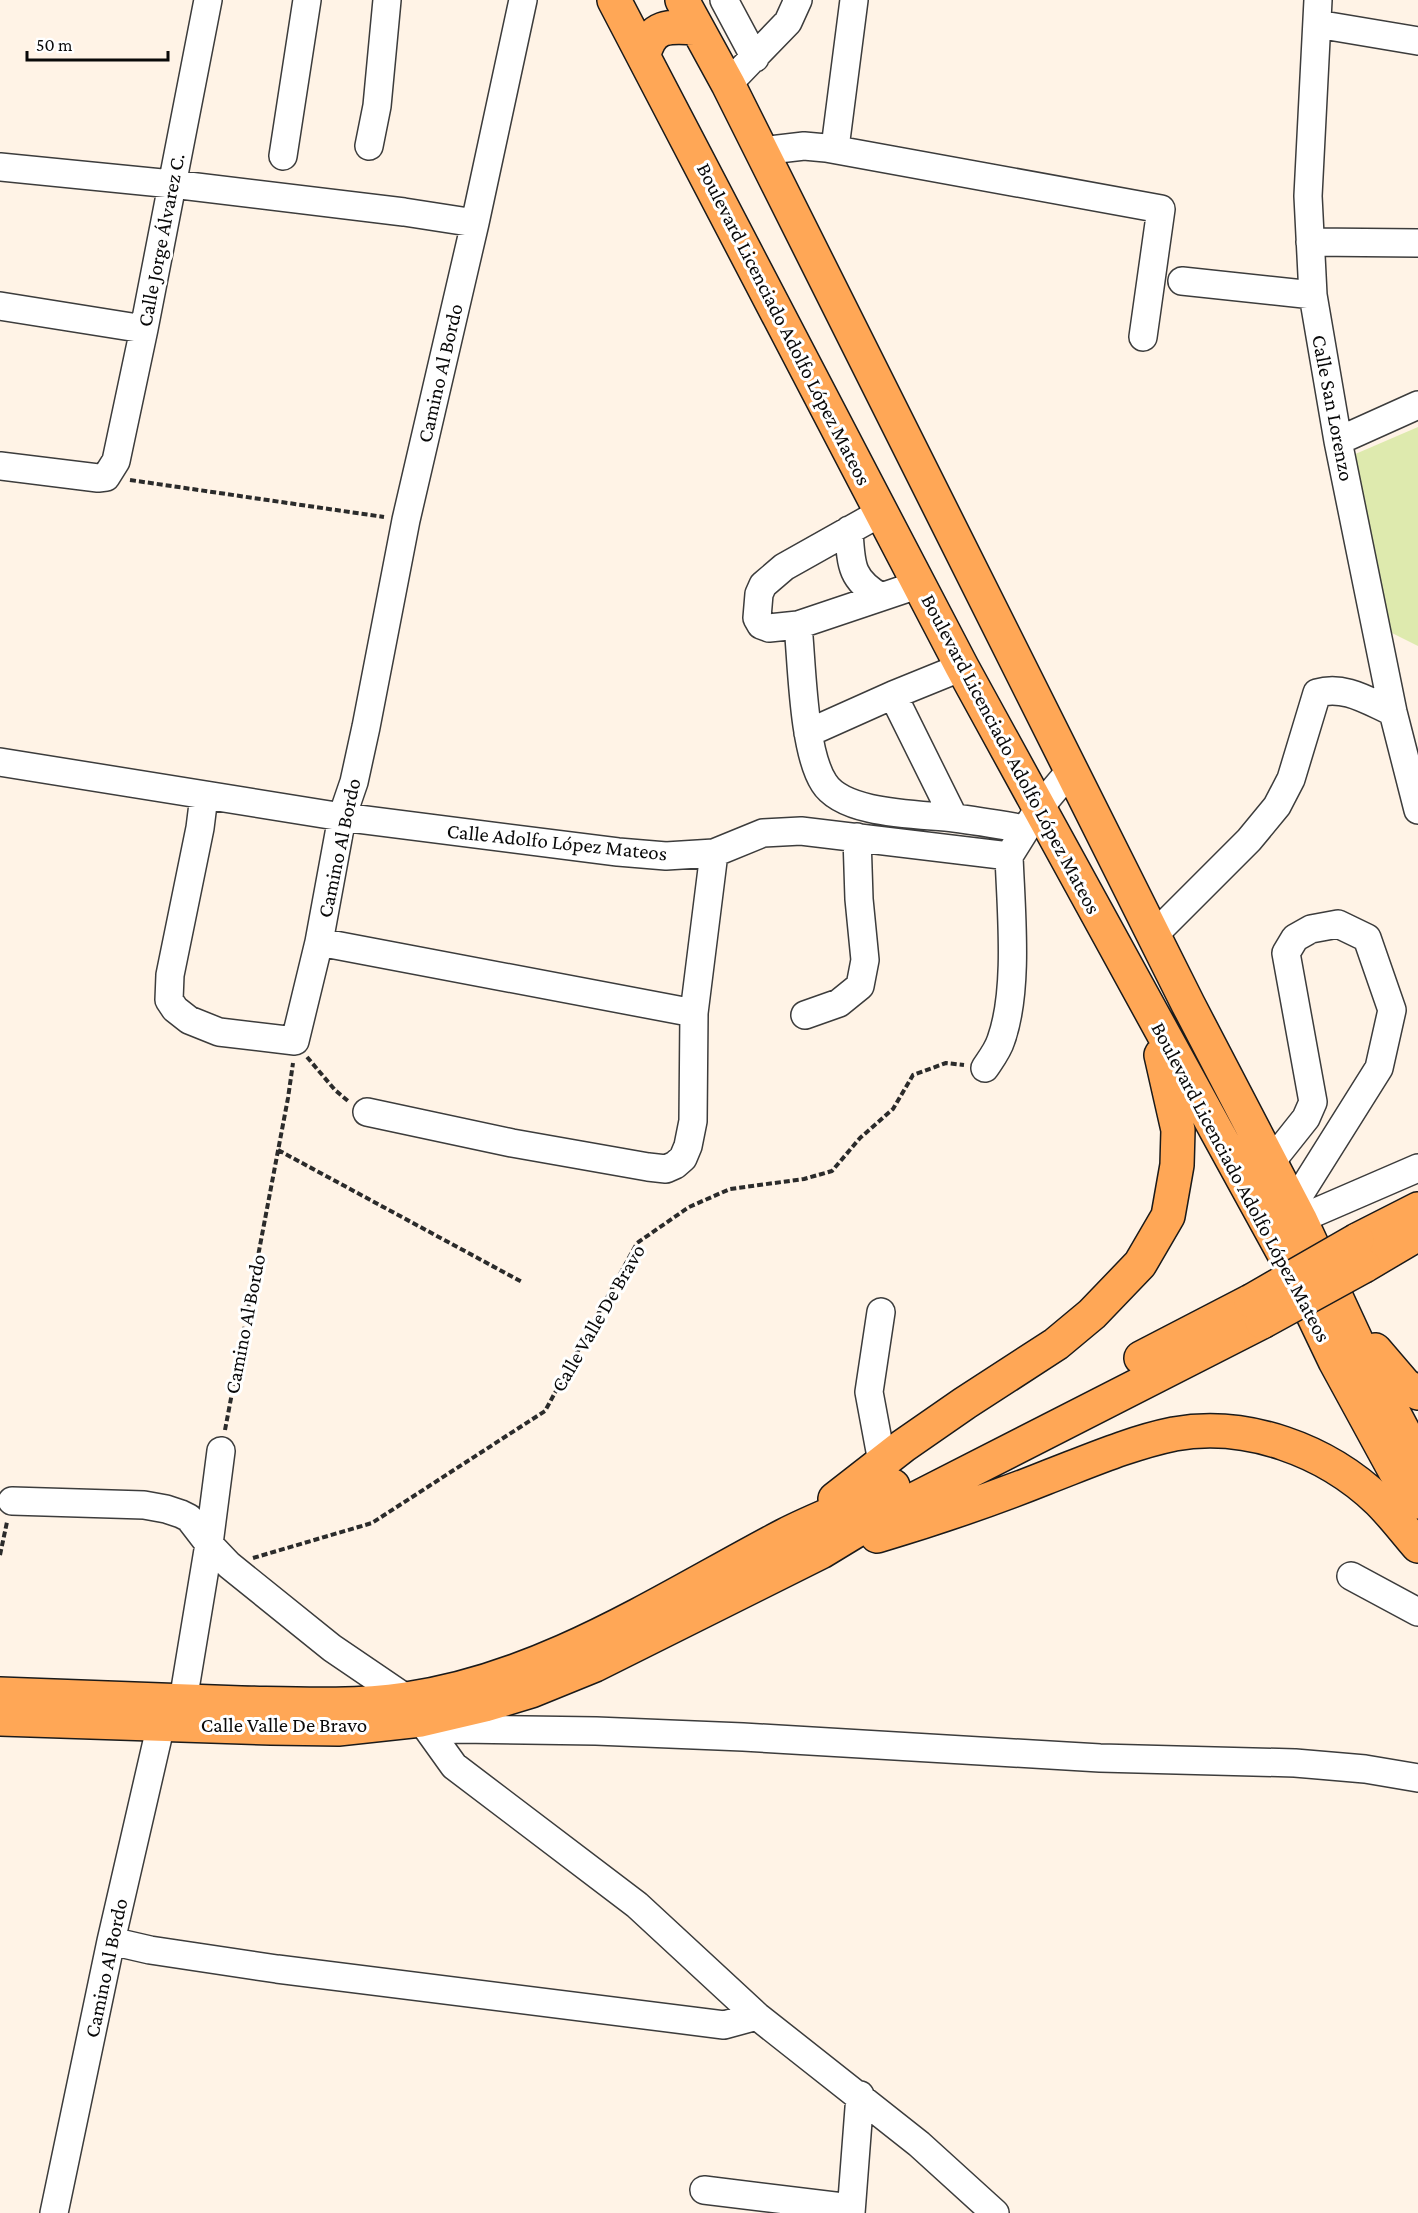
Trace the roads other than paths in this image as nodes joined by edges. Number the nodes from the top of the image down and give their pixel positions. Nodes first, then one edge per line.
1 (208, 0) edge
2 (307, 0) edge
3 (387, 0) edge
4 (522, 0) edge
5 (614, 0) edge
6 (682, 0) edge
7 (724, 0) edge
8 (854, 0) edge
9 (788, 7) edge
10 (1318, 12) edge
11 (697, 28) junction
12 (1418, 41) edge
13 (644, 55) junction
14 (755, 58) junction
15 (728, 84) junction
16 (369, 146) dead end
17 (826, 148) junction
18 (761, 151) junction
19 (283, 156) dead end
20 (0, 167) edge
21 (172, 184) junction
22 (475, 223) junction
23 (1310, 242) junction
24 (1418, 243) edge
25 (1182, 281) dead end
26 (1313, 295) junction
27 (0, 306) edge
28 (144, 329) junction
29 (1143, 337) dead end
30 (1418, 405) edge
31 (1338, 441) junction
32 (0, 466) edge
33 (882, 512) junction
34 (849, 530) junction
35 (920, 584) junction
36 (881, 597) junction
37 (798, 625) junction
38 (962, 667) junction
39 (893, 695) junction
40 (1393, 712) junction
41 (808, 733) junction
42 (0, 762) edge
43 (1070, 771) junction
44 (204, 796) junction
45 (1418, 810) edge
46 (342, 817) junction
47 (954, 818) junction
48 (1033, 818) junction
49 (857, 837) junction
50 (714, 853) junction
51 (1009, 856) junction
52 (1154, 936) junction
53 (319, 942) junction
54 (1150, 1010) junction
55 (694, 1013) junction
56 (805, 1015) dead end
57 (985, 1068) road end
58 (367, 1112) road end
59 (1271, 1162) junction
60 (1418, 1168) edge
61 (1418, 1209) edge
62 (1297, 1212) junction
63 (1418, 1234) edge
64 (1360, 1253) junction
65 (1341, 1309) junction
66 (881, 1312) dead end
67 (1257, 1312) junction
68 (1418, 1393) edge
69 (221, 1451) road end
70 (1418, 1459) edge
71 (882, 1462) junction
72 (12, 1501) road end
73 (1418, 1502) edge
74 (788, 1534) junction
75 (209, 1544) junction
76 (1418, 1546) edge
77 (821, 1552) junction
78 (1351, 1576) dead end
79 (1418, 1612) edge
80 (0, 1694) edge
81 (183, 1701) junction
82 (419, 1717) junction
83 (0, 1719) edge
84 (160, 1724) junction
85 (1418, 1778) edge
86 (111, 1941) junction
87 (756, 2016) junction
88 (860, 2095) junction
89 (704, 2190) dead end
90 (851, 2211) edge
91 (54, 2213) edge
92 (995, 2213) edge

1 - 21 street, Calle Jorge Álvarez C.
2 - 19 street
3 - 16 street
4 - 22 street, Camino Al Bordo
5 - 13 main road, Boulevard Licenciado Adolfo López Mateos
6 - 11 main road, Boulevard Licenciado Adolfo López Mateos
7 - 14 street
8 - 17 street
9 - 14 street
10 - 12 street
10 - 23 street, Calle San Lorenzo
11 - 13 main road
11 - 15 main road, Boulevard Licenciado Adolfo López Mateos
13 - 33 main road, Boulevard Licenciado Adolfo López Mateos
14 - 15 street
15 - 18 main road, Boulevard Licenciado Adolfo López Mateos
17 - 18 street
17 - 29 street
18 - 43 main road, Boulevard Licenciado Adolfo López Mateos
20 - 21 street
21 - 22 street
21 - 28 street, Calle Jorge Álvarez C.
22 - 46 street, Camino Al Bordo
23 - 24 street
23 - 26 street, Calle San Lorenzo
25 - 26 street
26 - 31 street, Calle San Lorenzo
27 - 28 street
28 - 32 street, Calle Jorge Álvarez C.
30 - 31 street
31 - 40 street, Calle San Lorenzo
33 - 34 street
33 - 35 main road, Boulevard Licenciado Adolfo López Mateos
34 - 36 street
34 - 37 street
35 - 36 street
35 - 38 main road, Boulevard Licenciado Adolfo López Mateos
36 - 37 street
37 - 41 street
38 - 39 street
38 - 48 main road, Boulevard Licenciado Adolfo López Mateos
39 - 41 street
39 - 47 street
40 - 45 street, Calle San Lorenzo
40 - 52 street
41 - 47 street
42 - 44 street, Calle Adolfo López Mateos
43 - 48 street
43 - 52 main road, Boulevard Licenciado Adolfo López Mateos
44 - 46 street, Calle Adolfo López Mateos
44 - 53 street, Camino Al Bordo
46 - 50 street, Calle Adolfo López Mateos
46 - 53 street, Camino Al Bordo
47 - 48 street
48 - 51 street
48 - 54 main road, Boulevard Licenciado Adolfo López Mateos
49 - 50 street, Calle Adolfo López Mateos
49 - 51 street, Calle Adolfo López Mateos
49 - 56 street
50 - 55 street
51 - 57 street
52 - 59 main road, Boulevard Licenciado Adolfo López Mateos
53 - 55 street
54 - 71 main road
54 - 73 main road, Boulevard Licenciado Adolfo López Mateos
55 - 58 street
59 - 62 main road, Boulevard Licenciado Adolfo López Mateos
59 - 62 street
60 - 62 street
61 - 64 main road
62 - 65 main road, Boulevard Licenciado Adolfo López Mateos
63 - 64 main road
64 - 67 main road, bridge
65 - 68 main road
65 - 70 main road, Boulevard Licenciado Adolfo López Mateos
66 - 71 street
67 - 74 main road
67 - 77 main road
69 - 75 street
71 - 74 main road
72 - 75 street
74 - 82 main road, Calle Valle De Bravo
75 - 81 street
75 - 82 street
76 - 77 main road
77 - 82 main road, Calle Valle De Bravo
78 - 79 street
80 - 81 main road, Calle Valle De Bravo
81 - 82 main road, Calle Valle De Bravo
82 - 84 main road, Calle Valle De Bravo
82 - 85 street
82 - 87 street
83 - 84 main road, Calle Valle De Bravo
84 - 86 street, Camino Al Bordo
86 - 87 street
86 - 91 street, Camino Al Bordo
87 - 88 street
88 - 90 street
88 - 92 street
89 - 90 street

